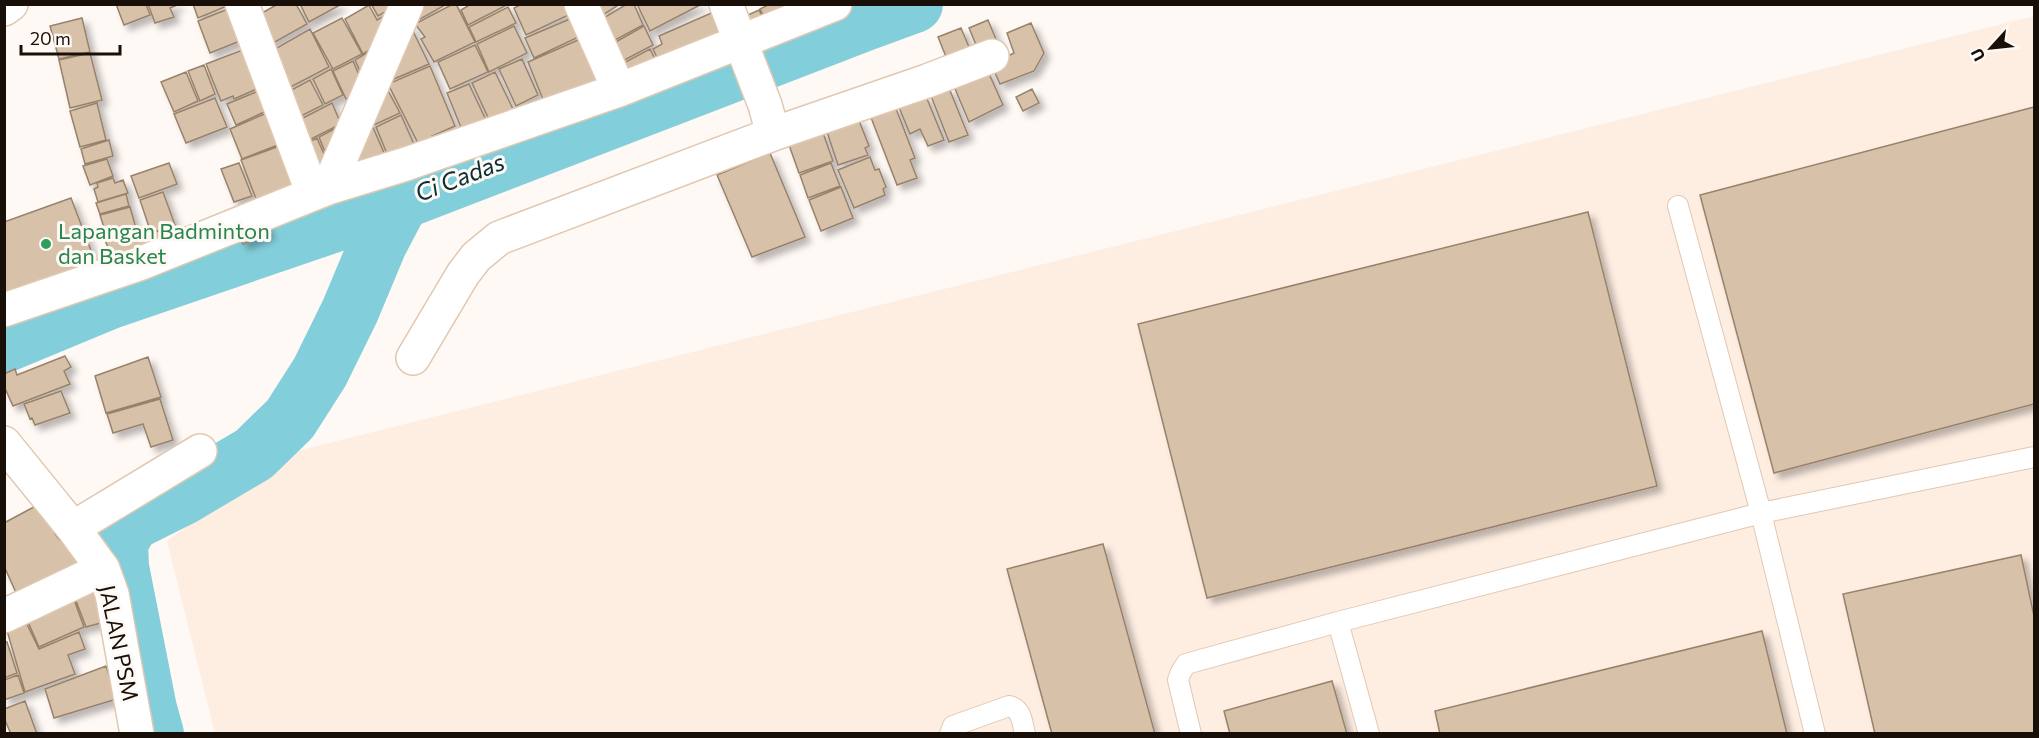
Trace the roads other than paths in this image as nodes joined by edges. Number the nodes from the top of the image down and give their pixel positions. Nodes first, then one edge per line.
1 (11, 4) edge
2 (242, 4) edge
3 (408, 4) edge
4 (582, 4) edge
5 (726, 4) edge
6 (836, 4) edge
7 (4, 9) edge
8 (745, 54) junction
9 (992, 56) dead end
10 (619, 90) junction
11 (769, 120) junction
12 (321, 191) junction
13 (1678, 206) dead end
14 (4, 310) edge
15 (413, 358) dead end
16 (4, 443) edge
17 (200, 451) dead end
18 (2034, 456) edge
19 (1761, 513) junction
20 (73, 528) junction
21 (103, 569) junction
22 (4, 616) edge
23 (1338, 622) junction
24 (137, 734) edge
25 (950, 734) edge
26 (1025, 734) edge
27 (1191, 734) edge
28 (1369, 734) edge
29 (1815, 734) edge

1 - 7 street
2 - 12 street
3 - 12 street
4 - 10 street
5 - 8 street
6 - 8 street
8 - 10 street
8 - 11 street
9 - 11 street
10 - 12 street
11 - 15 street
12 - 14 street
13 - 19 lane
16 - 20 street, JALAN PSM
17 - 20 street
18 - 19 lane
19 - 23 lane
19 - 29 lane
20 - 21 street, JALAN PSM
21 - 22 street
21 - 24 street, JALAN PSM
23 - 27 lane
23 - 28 lane
25 - 26 lane

